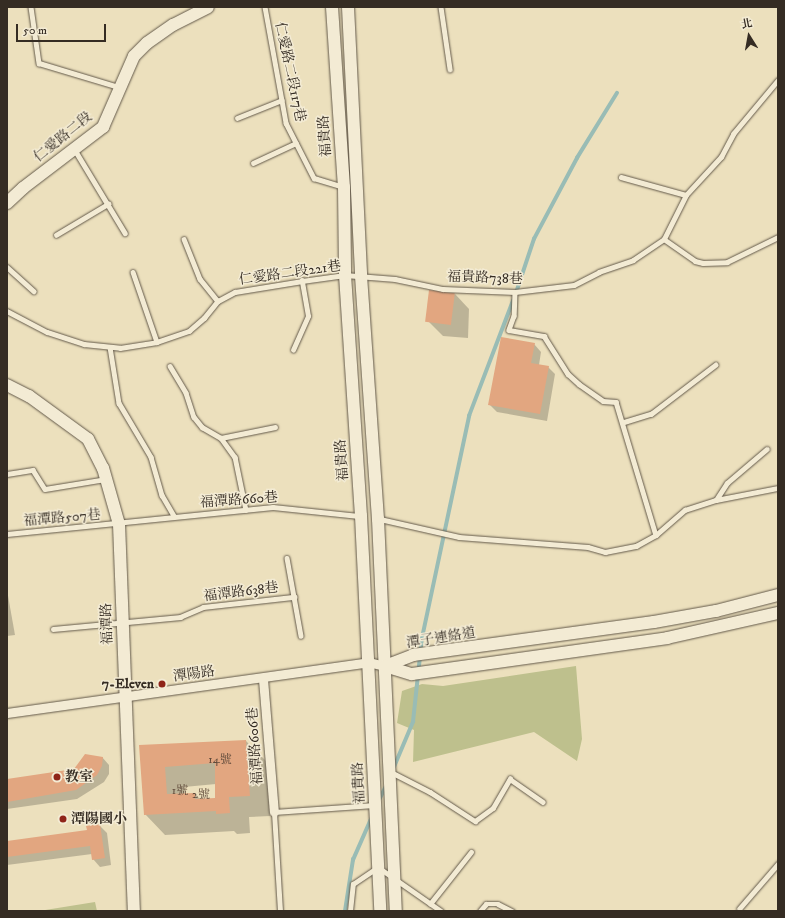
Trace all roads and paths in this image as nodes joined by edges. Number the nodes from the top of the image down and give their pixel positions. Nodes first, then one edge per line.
1 (31, 7) edge
2 (208, 7) edge
3 (265, 7) edge
4 (332, 7) edge
5 (348, 7) edge
6 (441, 7) edge
7 (450, 69) dead end
8 (778, 80) edge
9 (121, 88) junction
10 (282, 100) junction
11 (237, 118) dead end
12 (296, 143) junction
13 (75, 150) junction
14 (253, 163) dead end
15 (621, 177) dead end
16 (344, 187) junction
17 (686, 195) junction
18 (7, 203) edge
19 (108, 204) junction
20 (125, 233) dead end
21 (56, 235) dead end
22 (778, 237) edge
23 (184, 239) dead end
24 (664, 239) junction
25 (7, 267) edge
26 (133, 272) dead end
27 (345, 275) junction
28 (361, 276) junction
29 (302, 281) junction
30 (34, 292) dead end
31 (515, 292) junction
32 (218, 300) junction
33 (7, 311) edge
34 (157, 342) junction
35 (110, 347) junction
36 (292, 350) dead end
37 (714, 365) dead end
38 (170, 366) dead end
39 (7, 384) edge
40 (624, 422) junction
41 (275, 427) dead end
42 (221, 438) junction
43 (767, 448) dead end
44 (7, 474) edge
45 (106, 479) junction
46 (778, 488) edge
47 (716, 500) junction
48 (246, 510) junction
49 (174, 516) junction
50 (361, 516) junction
51 (378, 519) junction
52 (120, 524) junction
53 (7, 534) edge
54 (656, 535) junction
55 (287, 558) dead end
56 (778, 595) edge
57 (294, 597) junction
58 (778, 613) edge
59 (122, 621) junction
60 (54, 629) dead end
61 (301, 636) dead end
62 (368, 662) junction
63 (385, 666) junction
64 (263, 679) junction
65 (126, 698) junction
66 (7, 713) edge
67 (390, 772) junction
68 (544, 802) dead end
69 (375, 805) junction
70 (274, 812) junction
71 (471, 852) dead end
72 (778, 864) edge
73 (378, 867) junction
74 (394, 881) junction
75 (430, 904) junction
76 (739, 909) dead end
77 (134, 911) edge
78 (280, 911) edge
79 (350, 911) edge
80 (380, 911) edge
81 (396, 911) edge
82 (441, 911) edge
83 (480, 911) edge
84 (512, 911) edge

1 - 9 lane
2 - 9 street, 仁愛路二段
3 - 10 lane, 仁愛路二段117巷
4 - 16 street, 福貴路
5 - 28 street, 福貴路
6 - 7 lane
8 - 17 lane, 福貴路738巷
9 - 13 street, 仁愛路二段
10 - 11 lane
10 - 12 lane, 仁愛路二段117巷
12 - 14 lane
12 - 16 lane, 仁愛路二段117巷
13 - 18 street, 仁愛路二段
13 - 19 lane
15 - 17 lane
16 - 27 street, 福貴路
17 - 24 lane, 福貴路738巷
19 - 20 lane
19 - 21 lane
22 - 24 lane
23 - 32 lane
24 - 31 lane, 福貴路738巷
25 - 30 lane
26 - 34 lane
27 - 28 lane, 仁愛路二段221巷
27 - 29 lane, 仁愛路二段221巷
27 - 50 street, 福貴路
28 - 31 lane, 福貴路738巷
28 - 51 street, 福貴路
29 - 32 lane, 仁愛路二段221巷
29 - 36 lane
31 - 40 lane
32 - 34 lane, 仁愛路二段221巷
33 - 35 lane, 仁愛路二段221巷
34 - 35 lane, 仁愛路二段221巷
35 - 49 lane
37 - 40 lane
38 - 42 lane
39 - 45 street, 福潭路
40 - 54 lane
41 - 42 lane
42 - 48 lane
43 - 47 lane
44 - 45 lane
45 - 52 street, 福潭路
46 - 47 lane
47 - 54 lane
48 - 49 lane, 福潭路660巷
48 - 50 lane, 福潭路660巷
49 - 52 lane, 福潭路660巷
50 - 62 street, 福貴路
51 - 54 lane
51 - 63 street, 福貴路
52 - 53 lane, 福潭路507巷
52 - 59 street, 福潭路
55 - 57 lane
56 - 63 street, 潭子連絡道
57 - 59 lane, 福潭路638巷
57 - 61 lane
58 - 63 street, 潭子連絡道
59 - 60 lane, 福潭路638巷
59 - 65 street, 福潭路
62 - 63 street, 潭陽路
62 - 64 street, 潭陽路
62 - 69 street, 福貴路
63 - 67 street, 福貴路
64 - 65 street, 潭陽路
64 - 70 street, 福潭路606巷
65 - 66 street, 潭陽路
65 - 77 street, 福潭路
67 - 68 lane
67 - 74 street, 福貴路
69 - 70 lane
69 - 73 street, 福貴路
70 - 78 lane
71 - 75 lane
72 - 76 lane
73 - 74 lane
73 - 79 lane
73 - 80 street, 福貴路
74 - 75 lane
74 - 81 street, 福貴路
75 - 82 lane
83 - 84 lane

